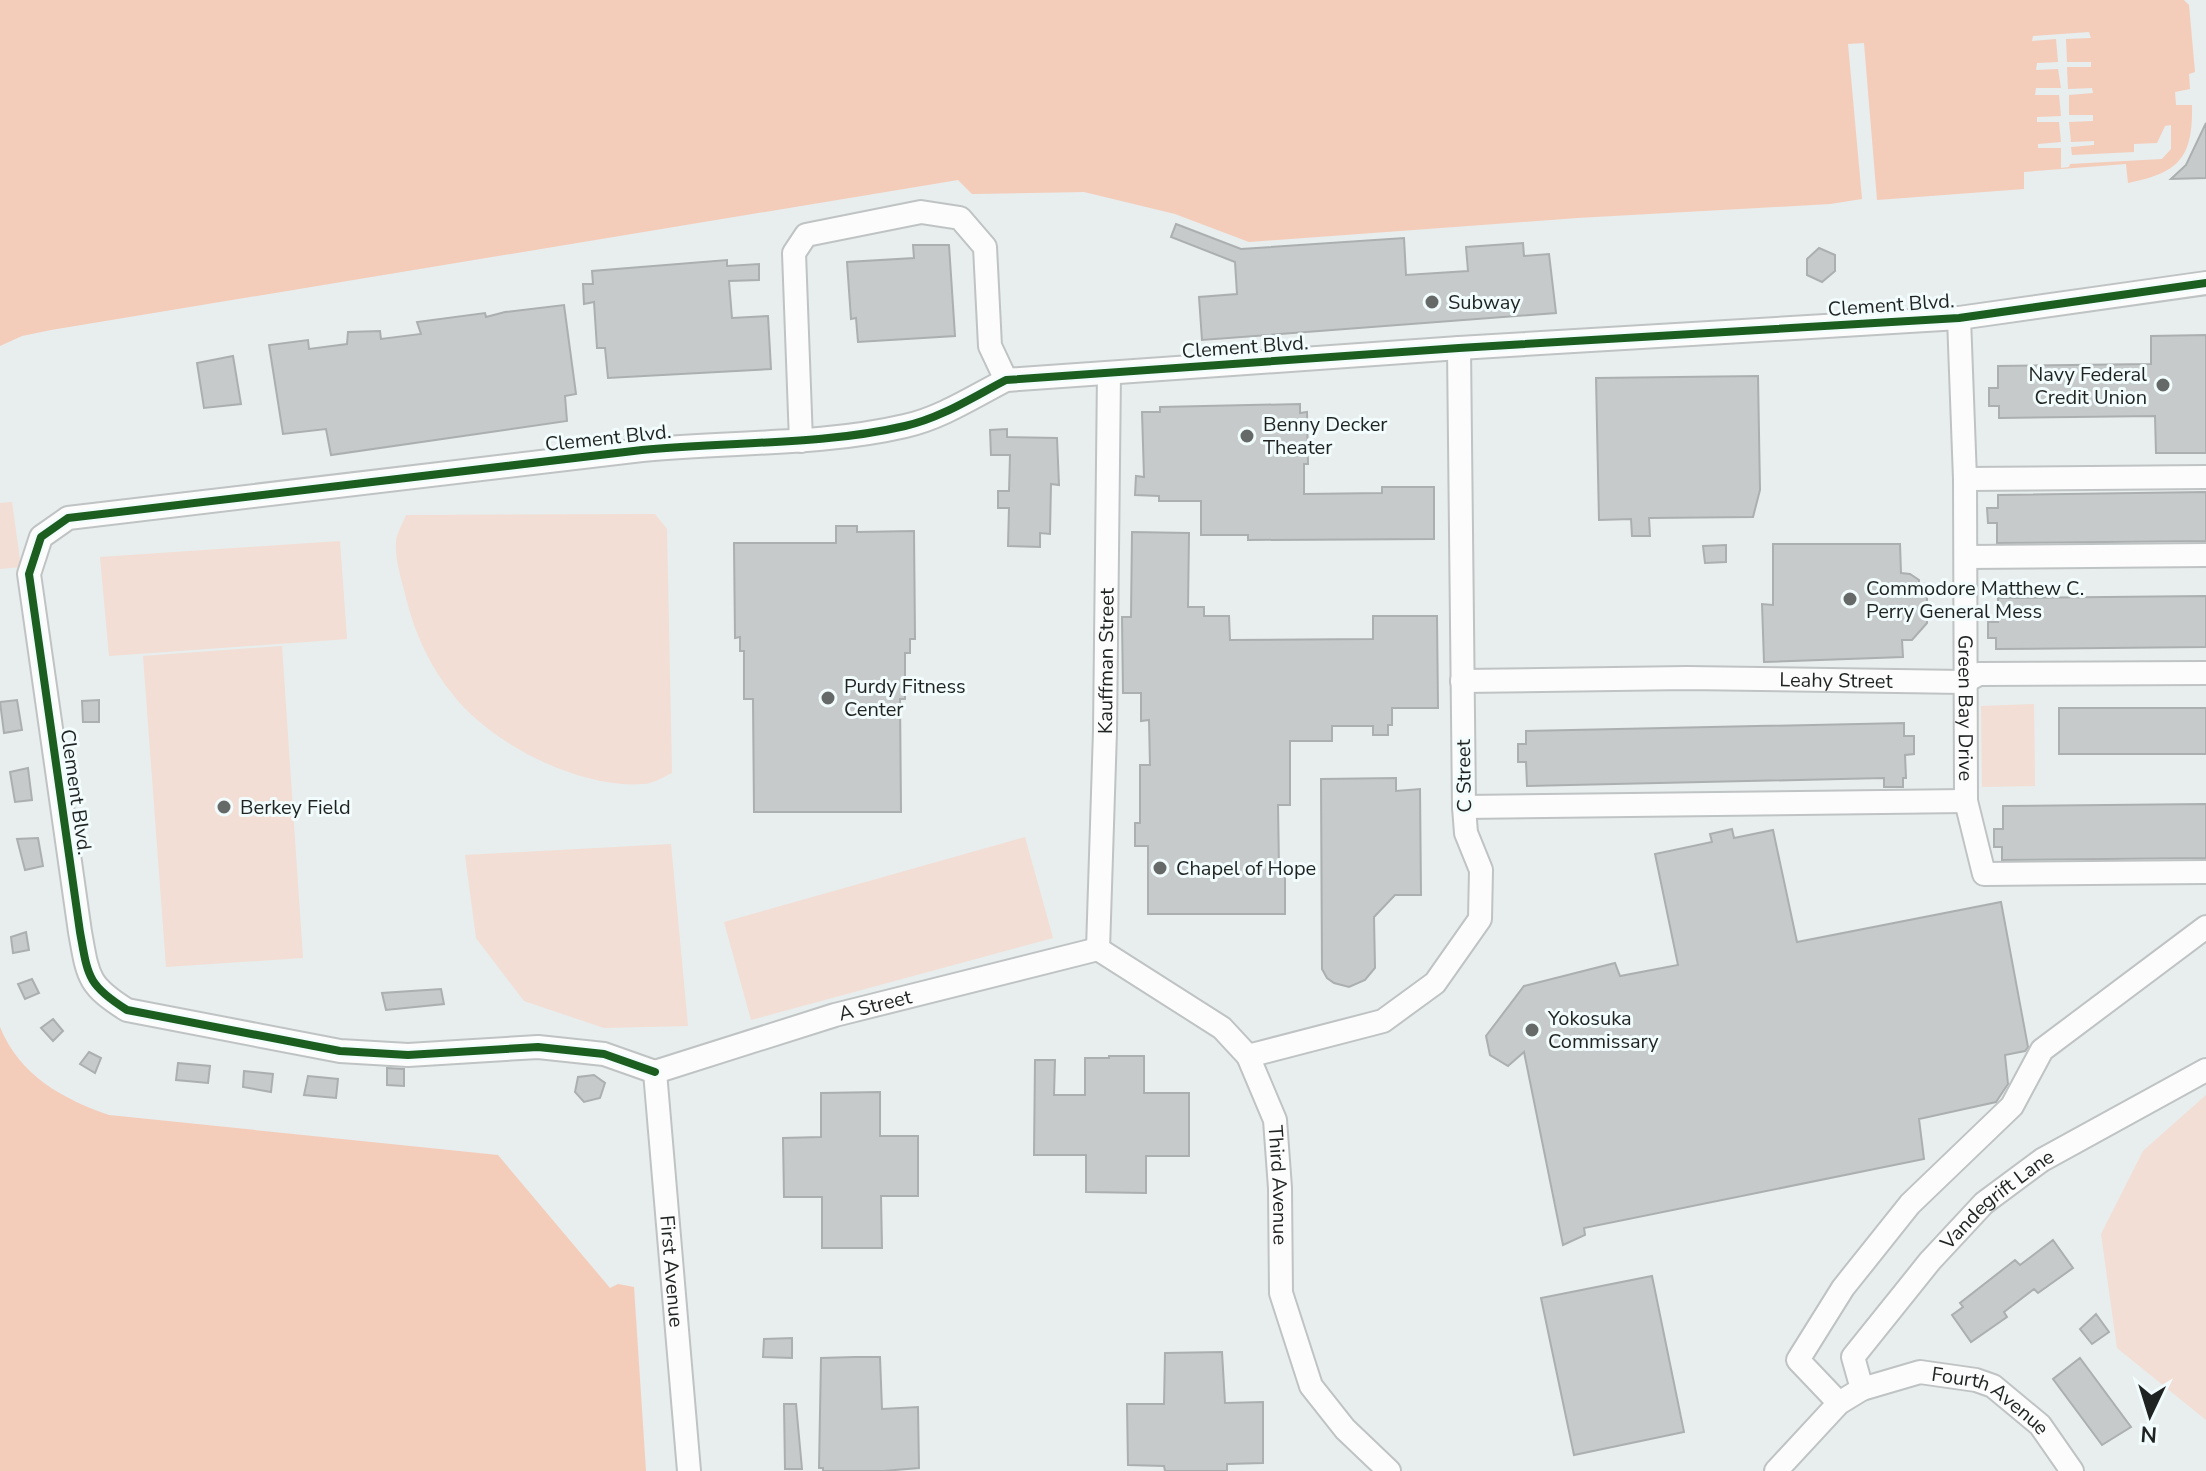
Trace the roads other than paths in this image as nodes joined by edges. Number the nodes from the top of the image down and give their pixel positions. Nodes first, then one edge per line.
1 (2206, 283) edge
2 (1959, 318) junction
3 (1459, 348) junction
4 (1109, 373) junction
5 (1006, 380) junction
6 (801, 441) junction
7 (2206, 477) edge
8 (1965, 479) junction
9 (2206, 555) edge
10 (1966, 557) junction
11 (2206, 673) edge
12 (1462, 681) junction
13 (1964, 682) junction
14 (1966, 801) junction
15 (1464, 807) junction
16 (2206, 872) edge
17 (2206, 927) edge
18 (1098, 949) junction
19 (1248, 1056) junction
20 (2206, 1070) edge
21 (655, 1072) junction
22 (1862, 1389) junction
23 (1839, 1403) junction
24 (689, 1471) edge
25 (1389, 1471) edge
26 (1776, 1471) edge
27 (2072, 1471) edge

1 - 2 street, Clement Blvd.
2 - 3 street, Clement Blvd.
2 - 8 street, Green Bay Drive
3 - 4 street, Clement Blvd.
3 - 12 street, C Street
4 - 5 street, Clement Blvd.
4 - 18 street, Kauffman Street
5 - 6 street, Clement Blvd.
5 - 6 street
6 - 21 street, Clement Blvd.
7 - 8 street
8 - 10 street, Green Bay Drive
9 - 10 street
10 - 13 street, Green Bay Drive
11 - 13 street, Leahy Street
12 - 13 street, Leahy Street
12 - 15 street, C Street
13 - 14 street, Green Bay Drive
14 - 15 street
14 - 16 street, Green Bay Drive
15 - 19 street, C Street
17 - 23 street
18 - 19 street, Third Avenue
18 - 21 street, A Street
19 - 25 street, Third Avenue
20 - 22 street, Vandegrift Lane
21 - 24 street, First Avenue
22 - 23 street, Fourth Avenue
22 - 27 street, Fourth Avenue
23 - 26 street, Fourth Avenue

